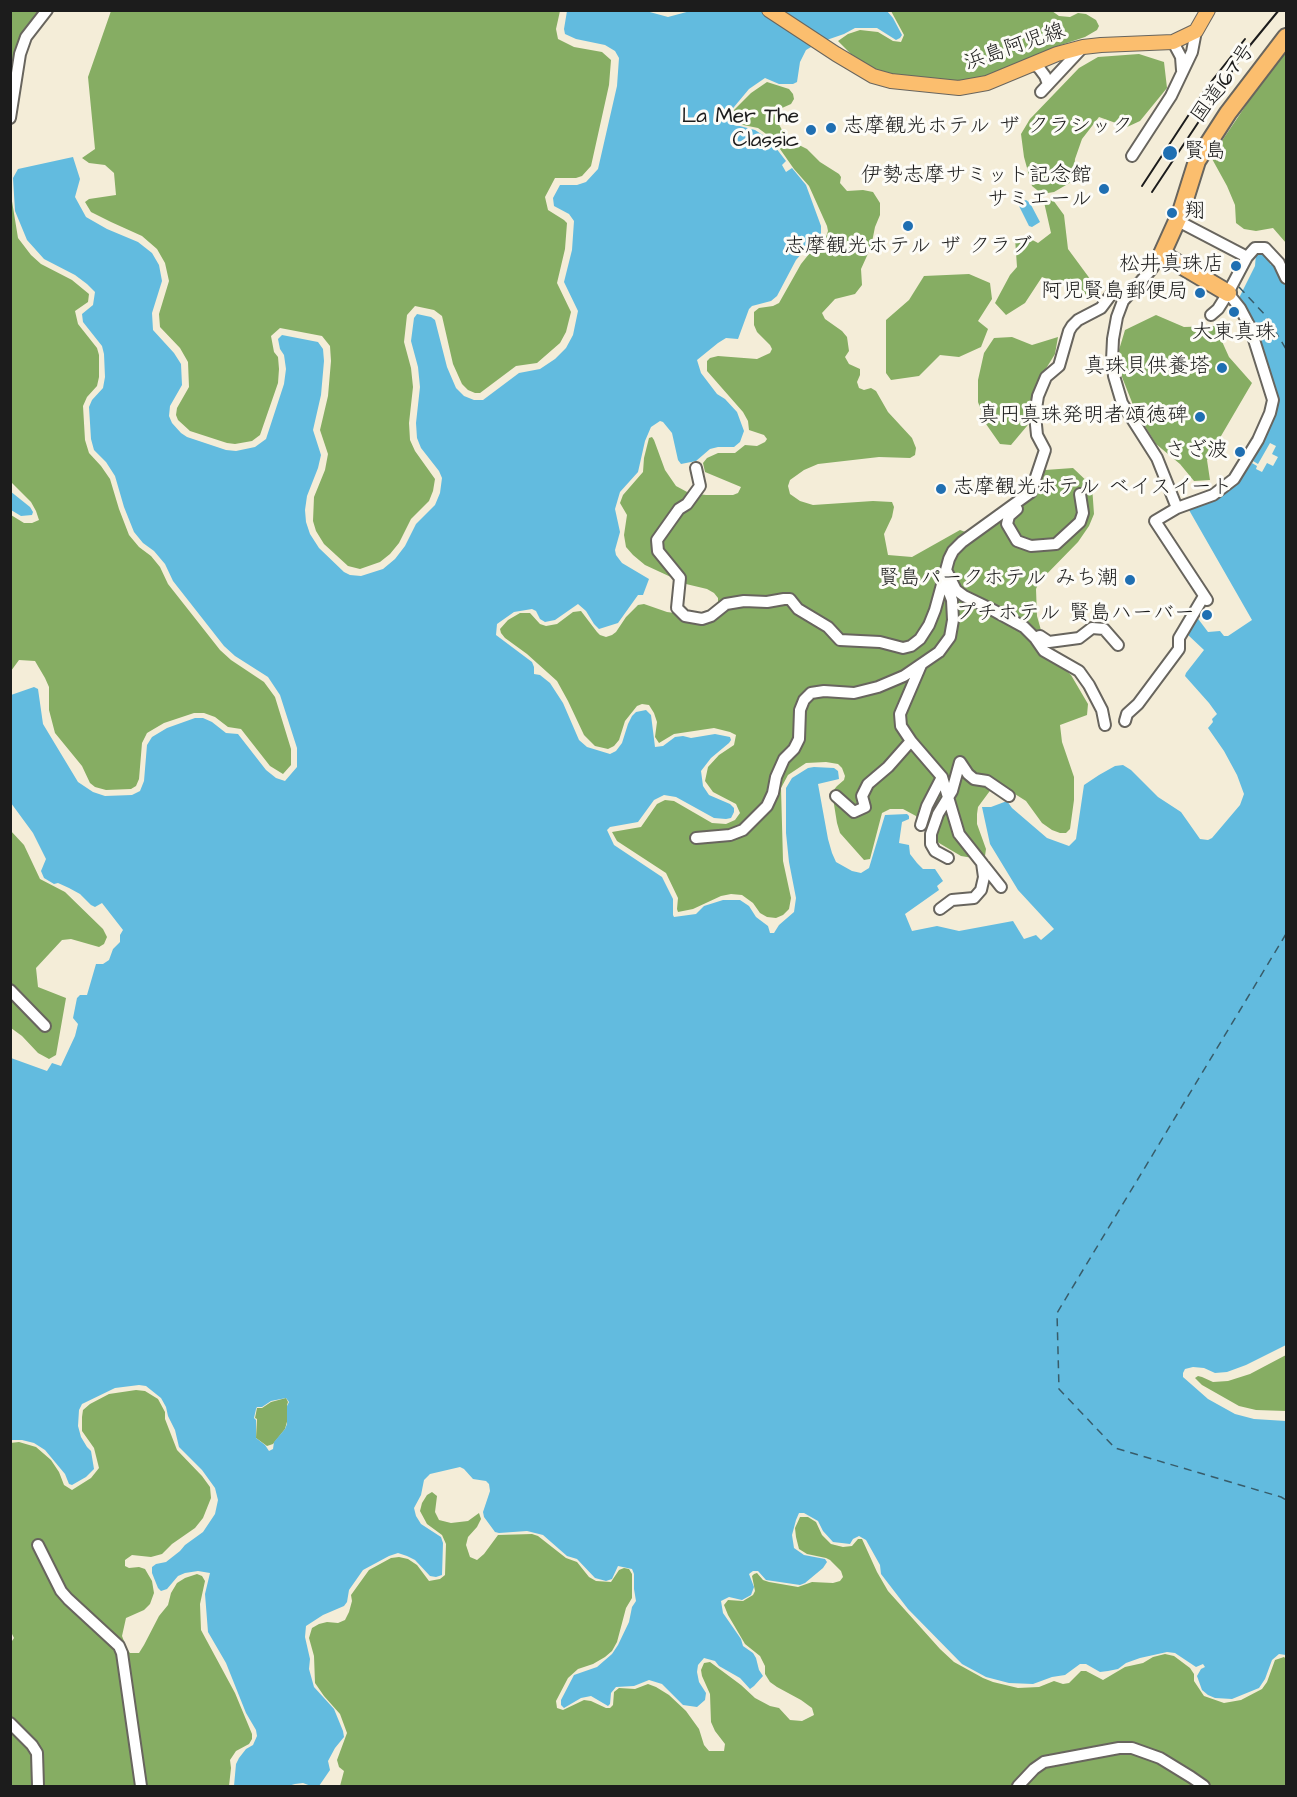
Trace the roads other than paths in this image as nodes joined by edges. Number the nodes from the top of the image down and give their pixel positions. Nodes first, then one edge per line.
1 (47, 10) edge
2 (770, 10) edge
3 (1208, 10) edge
4 (1196, 31) junction
5 (1287, 37) edge
6 (1173, 42) junction
7 (1083, 47) junction
8 (1032, 64) junction
9 (1182, 74) junction
10 (10, 118) edge
11 (1132, 156) dead end
12 (1178, 221) junction
13 (1162, 254) junction
14 (1247, 257) junction
15 (1287, 278) edge
16 (1228, 293) junction
17 (1110, 296) dead end
18 (1211, 315) dead end
19 (696, 468) dead end
20 (1080, 494) dead end
21 (1014, 504) junction
22 (1177, 508) junction
23 (946, 570) junction
24 (942, 583) junction
25 (1035, 638) junction
26 (1118, 645) dead end
27 (921, 665) junction
28 (1125, 721) dead end
29 (1105, 725) dead end
30 (911, 741) junction
31 (942, 777) junction
32 (836, 796) dead end
33 (1009, 796) dead end
34 (948, 798) junction
35 (921, 825) dead end
36 (696, 838) dead end
37 (948, 858) dead end
38 (982, 863) junction
39 (1001, 887) dead end
40 (940, 909) dead end
41 (10, 990) edge
42 (45, 1026) dead end
43 (38, 1545) dead end
44 (10, 1723) edge
45 (38, 1786) edge
46 (141, 1786) edge
47 (1018, 1786) edge
48 (1203, 1786) edge

1 - 10 street
2 - 8 main road, 浜島阿児線
3 - 4 main road
4 - 6 main road, 浜島阿児線
4 - 9 street
5 - 12 highway, 国道167号
6 - 7 main road, 浜島阿児線
6 - 9 street
7 - 8 main road, 浜島阿児線
7 - 8 street
9 - 11 street
12 - 13 highway, 国道167号
12 - 14 street
13 - 16 highway
13 - 22 street
14 - 15 street
14 - 16 street
16 - 18 street
16 - 22 street
17 - 21 street
19 - 24 street
20 - 21 street
21 - 23 street
22 - 28 street
23 - 24 street
23 - 25 street
24 - 27 street
25 - 26 street
25 - 29 street
27 - 30 street
27 - 36 street
30 - 31 street
30 - 32 street
31 - 34 street
31 - 35 street
33 - 34 street
34 - 37 street
34 - 38 street
38 - 39 street
38 - 40 street
41 - 42 street
43 - 46 street
44 - 45 street
47 - 48 street

